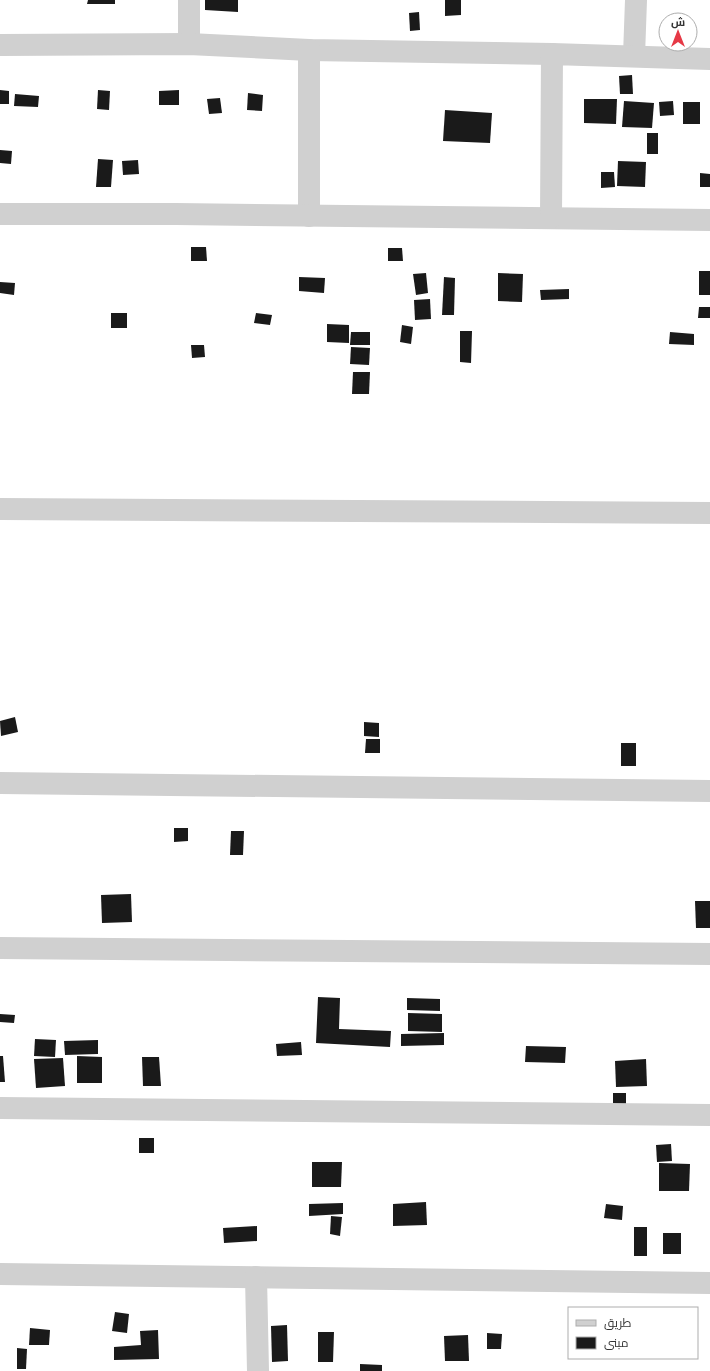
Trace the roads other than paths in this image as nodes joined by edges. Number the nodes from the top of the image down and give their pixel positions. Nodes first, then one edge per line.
1 (189, 0) edge
2 (636, 0) edge
3 (189, 44) junction
4 (0, 45) edge
5 (309, 50) junction
6 (552, 54) junction
7 (634, 56) junction
8 (710, 59) edge
9 (0, 214) edge
10 (309, 216) junction
11 (551, 218) junction
12 (710, 220) edge
13 (0, 510) edge
14 (710, 513) edge
15 (0, 783) edge
16 (710, 791) edge
17 (0, 948) edge
18 (710, 954) edge
19 (0, 1108) edge
20 (710, 1115) edge
21 (0, 1274) edge
22 (256, 1277) junction
23 (710, 1283) edge
24 (258, 1371) edge

1 - 3 street
2 - 7 street
3 - 4 street
3 - 5 street
5 - 6 street
5 - 10 street
6 - 7 street
6 - 11 street
7 - 8 street
9 - 10 street
10 - 11 street
11 - 12 street
13 - 14 street
15 - 16 street
17 - 18 street
19 - 20 street
21 - 22 street
22 - 23 street
22 - 24 street

